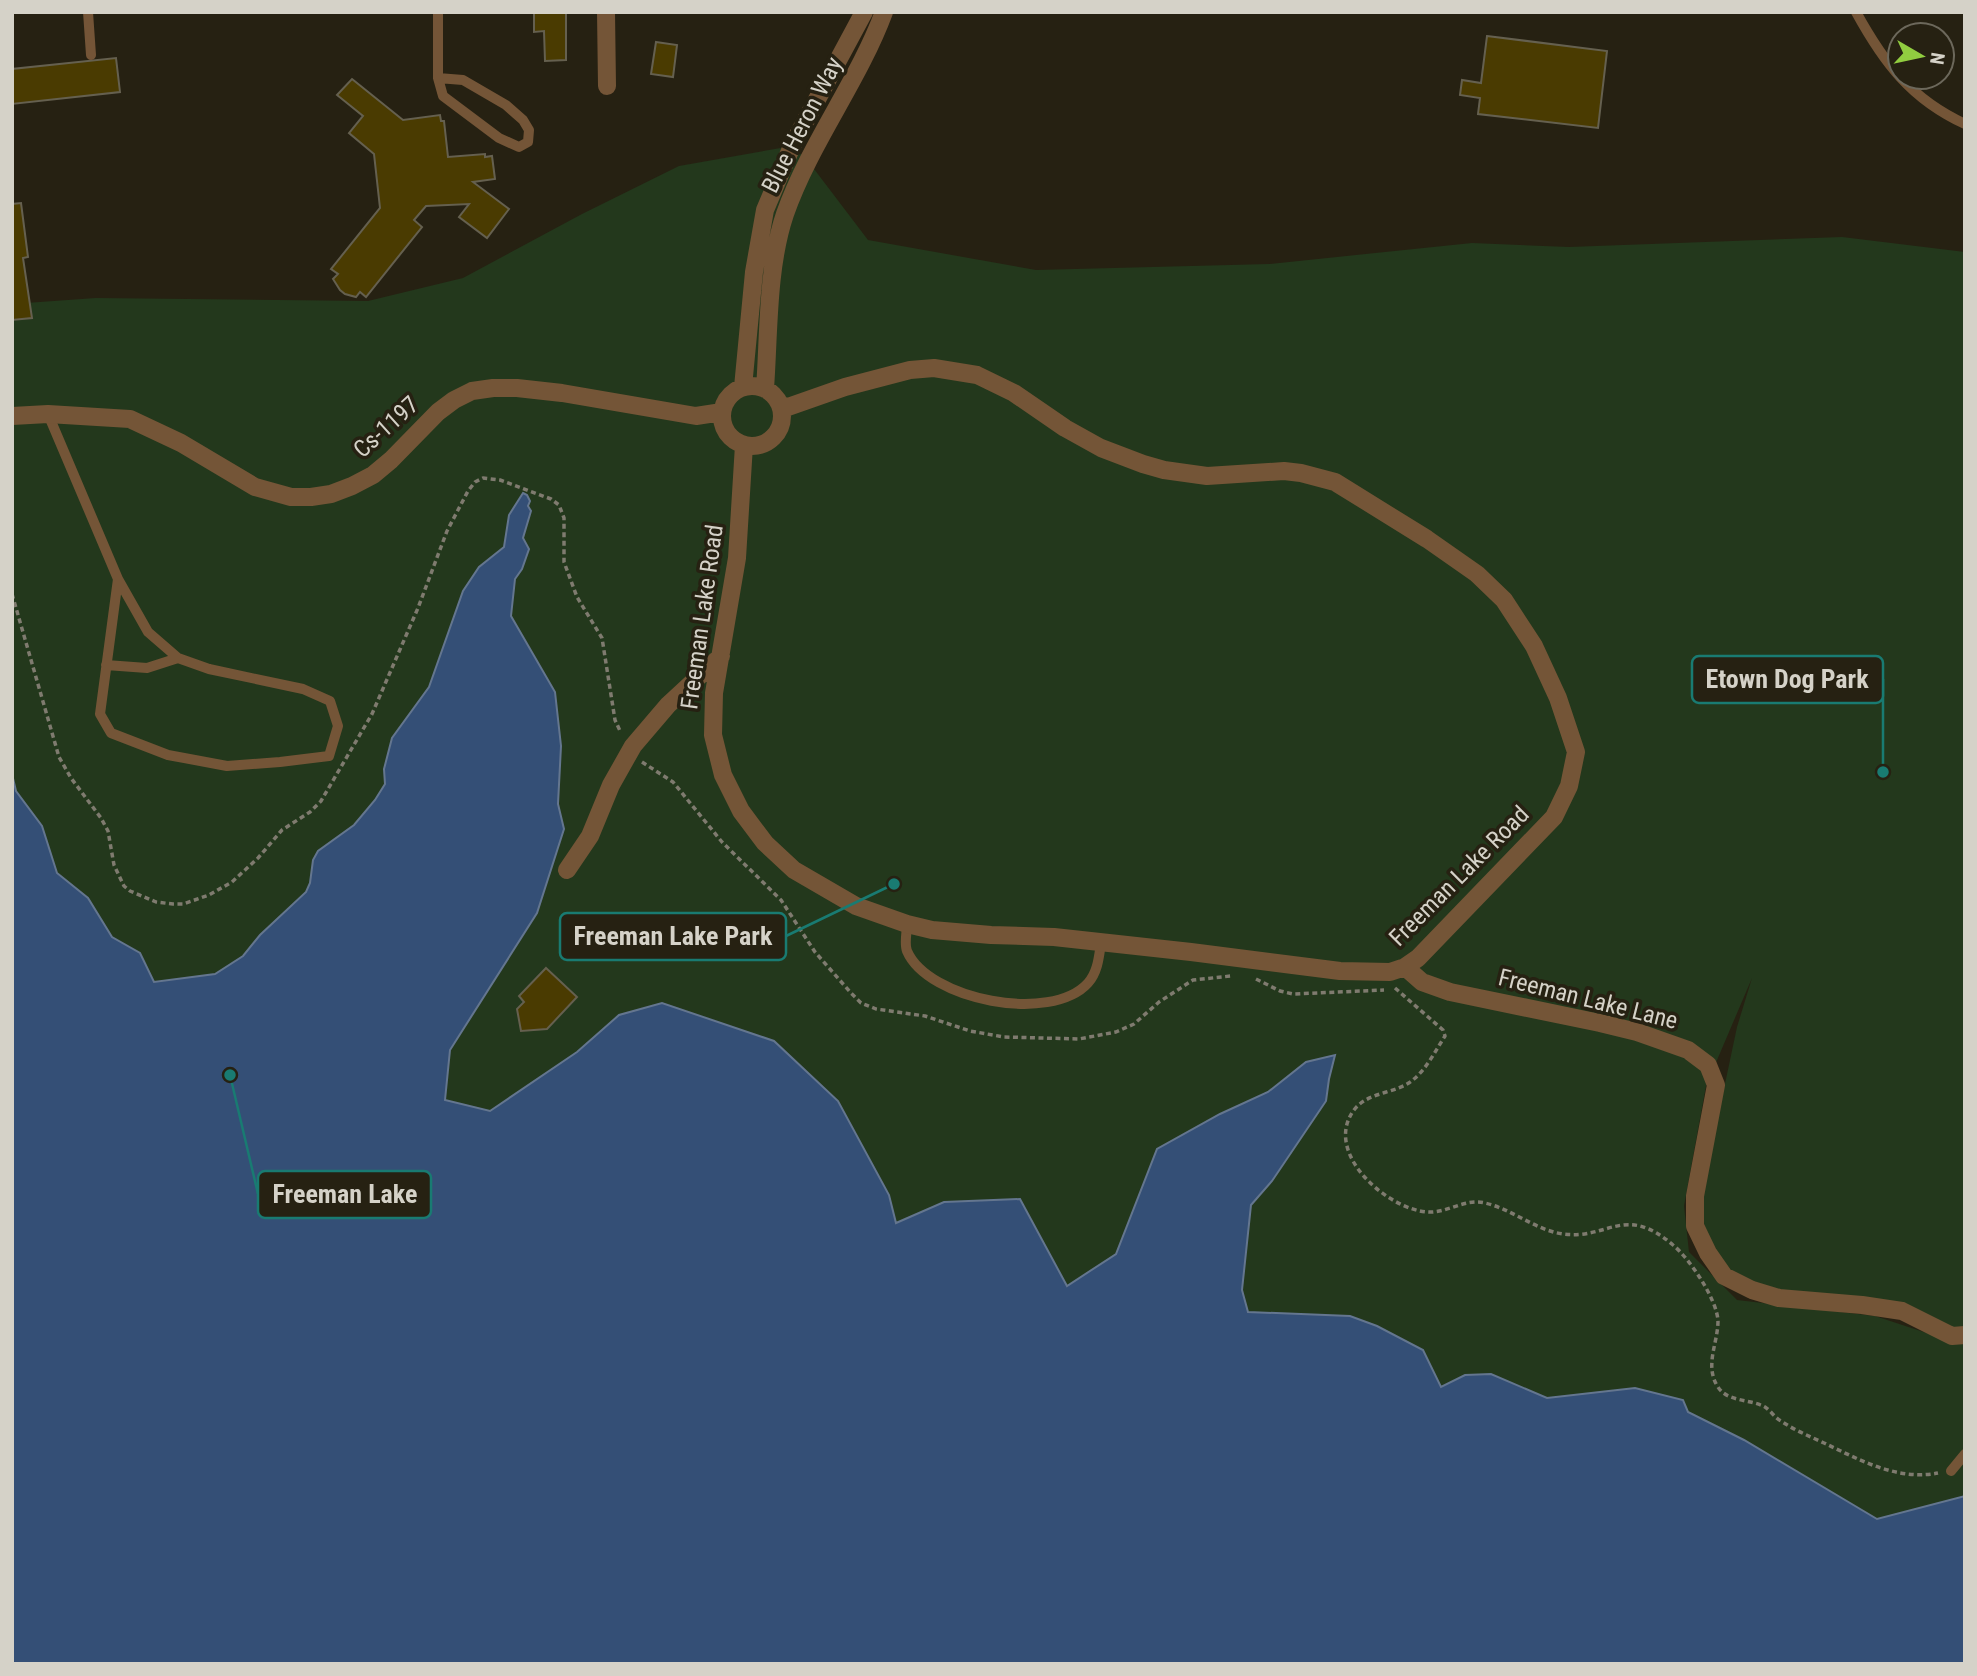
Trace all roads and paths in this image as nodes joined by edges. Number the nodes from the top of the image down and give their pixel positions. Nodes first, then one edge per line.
1 (88, 12) edge
2 (438, 12) edge
3 (607, 12) edge
4 (864, 12) edge
5 (884, 12) edge
6 (1856, 12) edge
7 (91, 55) dead end
8 (438, 78) junction
9 (607, 86) dead end
10 (1965, 124) edge
11 (743, 387) junction
12 (765, 389) junction
13 (780, 405) junction
14 (722, 412) junction
15 (48, 414) junction
16 (12, 416) edge
17 (744, 445) junction
18 (118, 579) junction
19 (12, 594) edge
20 (721, 656) junction
21 (177, 658) junction
22 (106, 665) junction
23 (631, 750) junction
24 (567, 870) dead end
25 (907, 924) junction
26 (1101, 943) junction
27 (1405, 967) junction
28 (1237, 975) dead end
29 (1253, 978) dead end
30 (1965, 1335) edge
31 (1965, 1454) edge
32 (1951, 1471) joint

1 - 7 lane
2 - 8 lane
3 - 9 street
4 - 11 street, Blue Heron Way
5 - 12 street, Blue Heron Way
6 - 10 lane
8 - 8 lane
11 - 12 street
11 - 14 street
12 - 13 street
13 - 17 street
13 - 27 street, Freeman Lake Road
14 - 15 street, Cs-1197
14 - 17 street
15 - 16 street, Cs-1197
15 - 18 lane
17 - 20 street, Freeman Lake Road
18 - 21 lane
18 - 22 lane
19 - 23 path
20 - 23 street
20 - 25 street, Freeman Lake Road
21 - 22 lane
21 - 22 lane
23 - 24 street
23 - 28 path
25 - 26 street, Freeman Lake Road
25 - 26 lane
26 - 27 street, Freeman Lake Road
27 - 30 street, Freeman Lake Lane
29 - 32 path
31 - 32 lane

